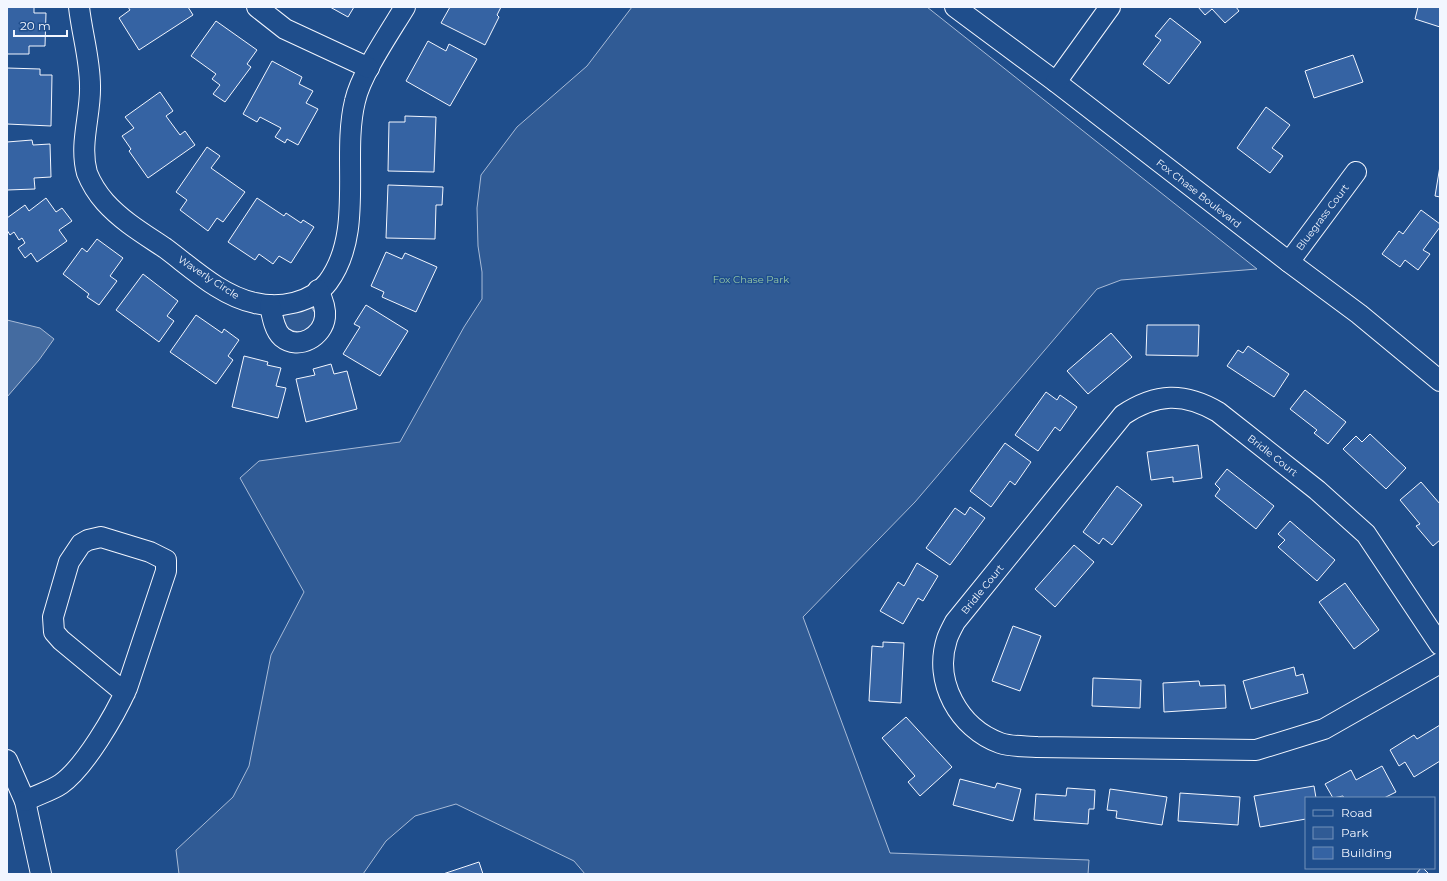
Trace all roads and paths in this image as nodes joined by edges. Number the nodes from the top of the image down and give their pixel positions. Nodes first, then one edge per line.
1 (79, 7) edge
2 (257, 7) edge
3 (405, 7) edge
4 (955, 7) edge
5 (1110, 7) edge
6 (369, 68) junction
7 (1056, 82) junction
8 (1356, 172) dead end
9 (1289, 262) junction
10 (318, 290) junction
11 (270, 305) junction
12 (1440, 382) edge
13 (1440, 645) edge
14 (1440, 663) edge
15 (125, 694) junction
16 (7, 760) edge
17 (25, 801) junction
18 (41, 874) edge

1 - 11 street, Waverly Circle
2 - 6 street
3 - 6 street, Waverly Circle
4 - 7 street, Fox Chase Boulevard
5 - 7 street
6 - 10 street, Waverly Circle
7 - 9 street, Fox Chase Boulevard
8 - 9 street, Bluegrass Court
9 - 12 street, Fox Chase Boulevard
10 - 11 street, Waverly Circle
10 - 11 street
13 - 14 street, Bridle Court
15 - 15 street
15 - 17 street
16 - 17 street
17 - 18 street

